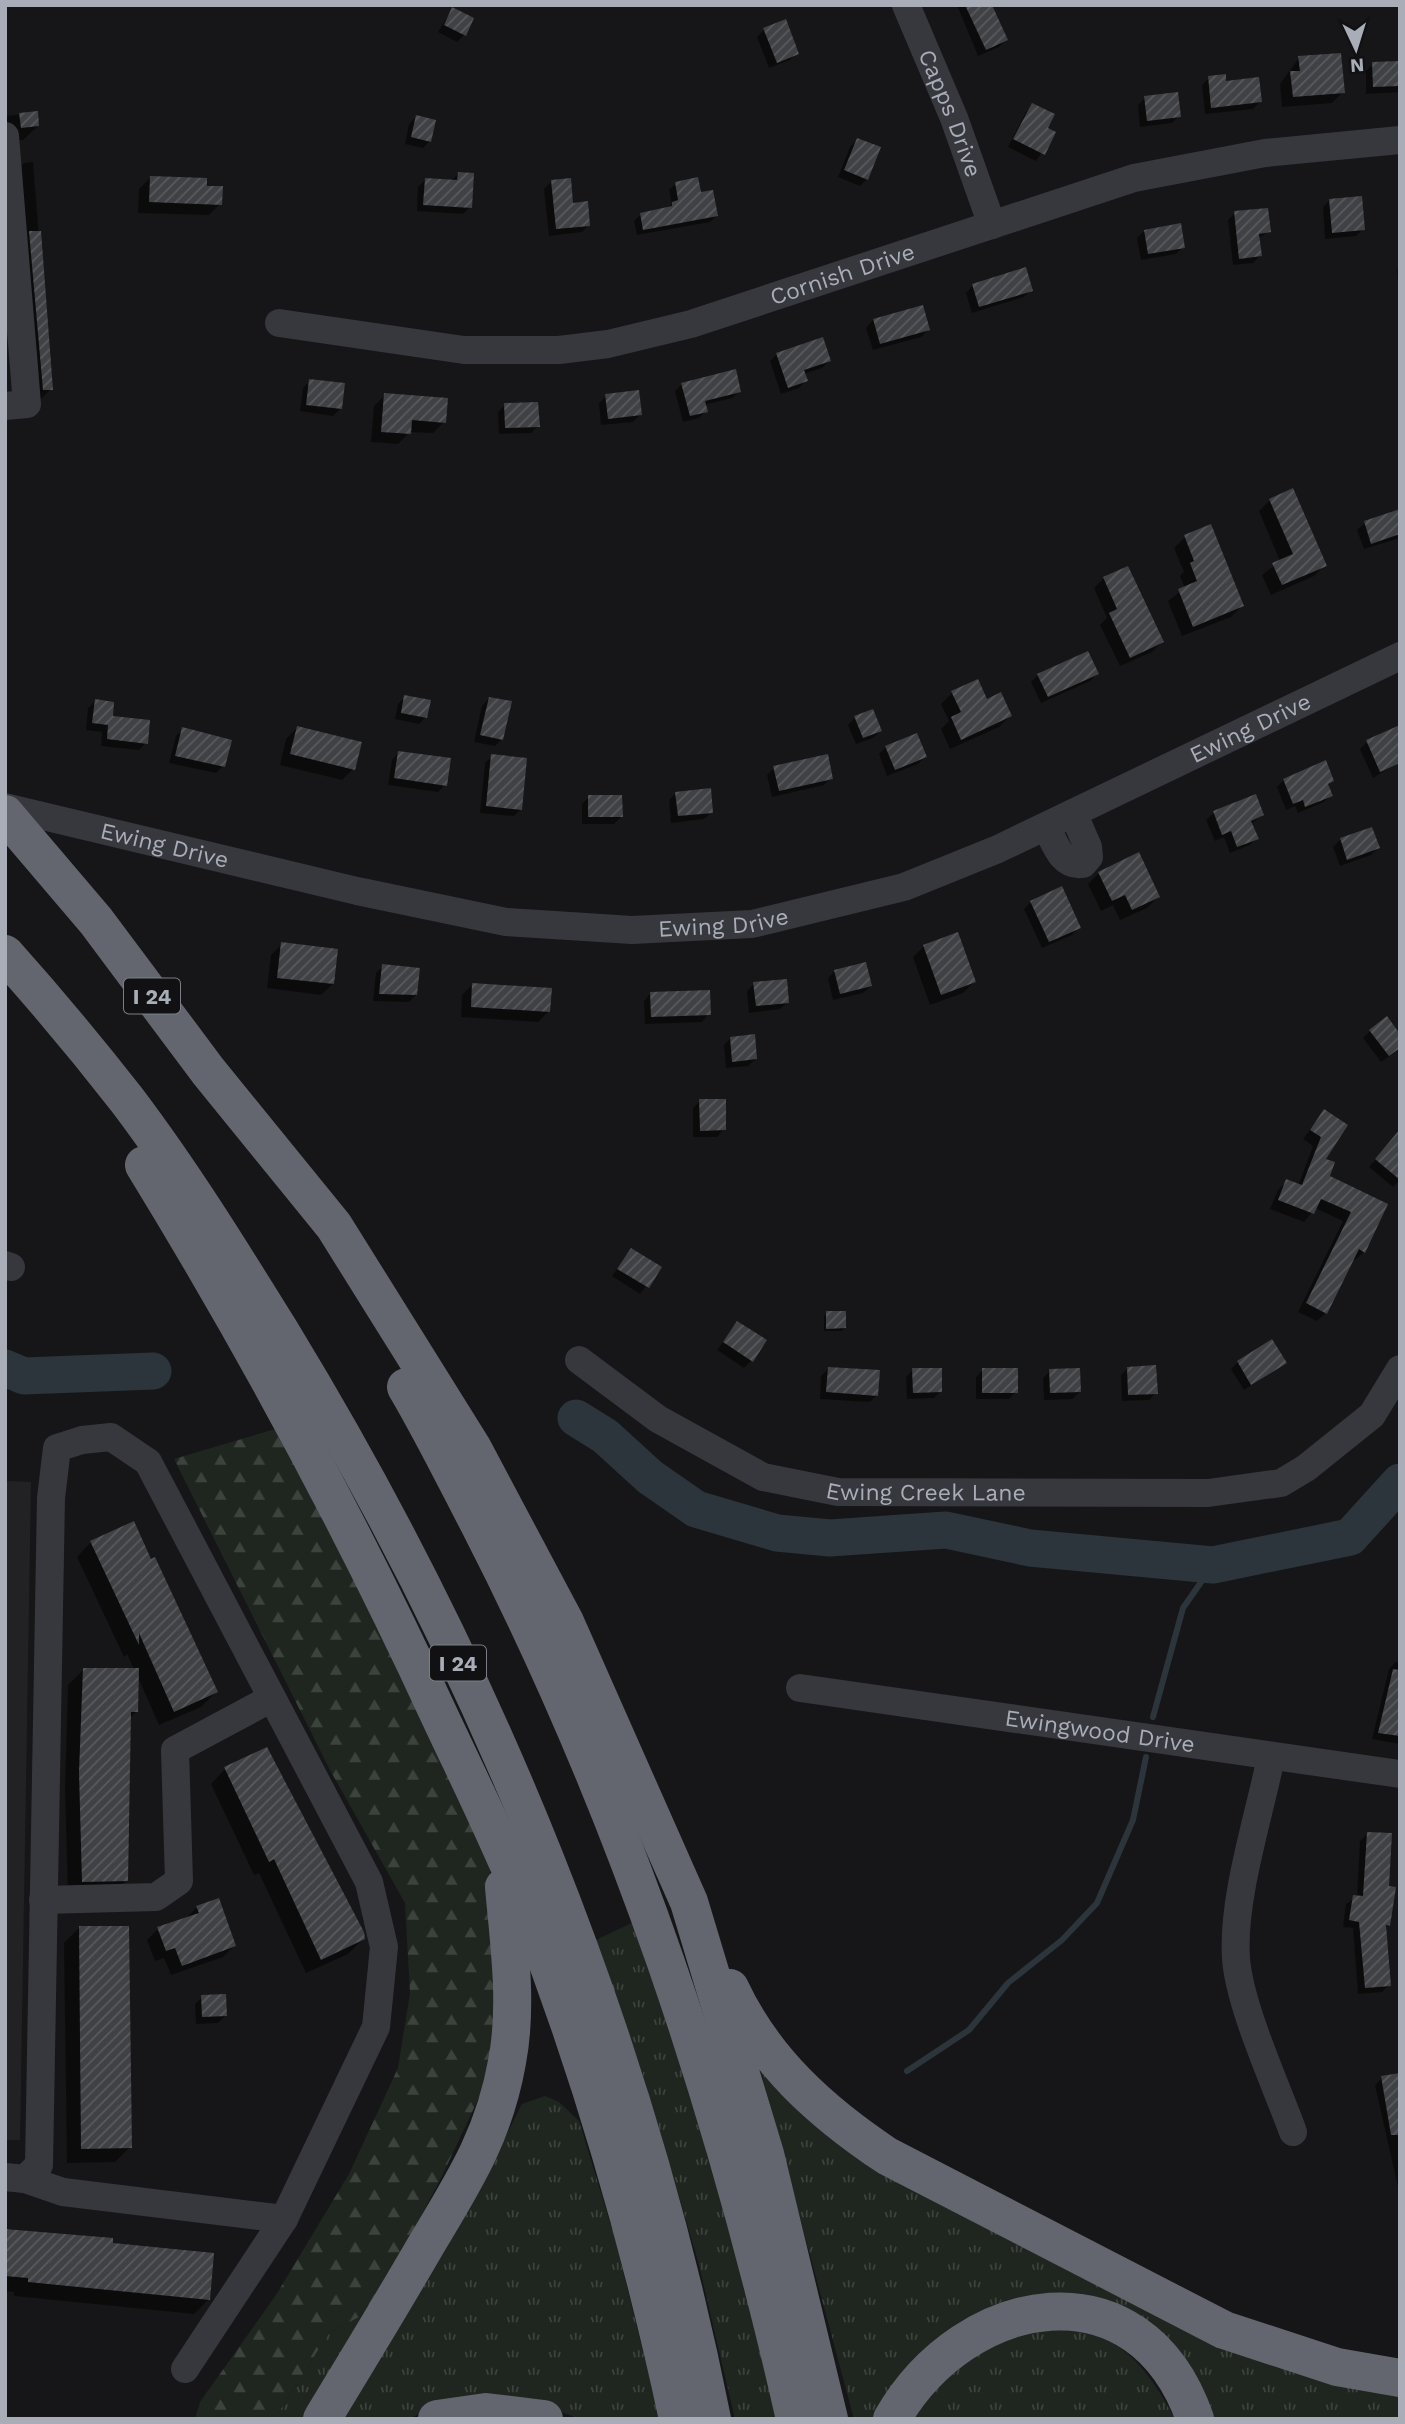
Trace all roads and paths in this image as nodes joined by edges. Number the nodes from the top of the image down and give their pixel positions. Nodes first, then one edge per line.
1 (906, 5) edge
2 (5, 136) edge
3 (1400, 139) edge
4 (992, 225) junction
5 (279, 323) dead end
6 (5, 406) edge
7 (1400, 656) edge
8 (5, 807) edge
9 (1073, 813) junction
10 (5, 814) edge
11 (1046, 826) junction
12 (5, 954) edge
13 (35, 988) junction
14 (208, 1071) junction
15 (579, 1360) dead end
16 (1400, 1370) edge
17 (800, 1688) dead end
18 (272, 1698) junction
19 (1271, 1757) junction
20 (1400, 1774) edge
21 (499, 1843) junction
22 (43, 1900) junction
23 (688, 1902) junction
24 (1293, 2132) dead end
25 (15, 2178) edge
26 (284, 2219) junction
27 (185, 2369) dead end
28 (1400, 2378) edge
29 (322, 2419) edge
30 (437, 2419) edge
31 (544, 2419) edge
32 (678, 2419) edge
33 (712, 2419) edge
34 (795, 2419) edge
35 (829, 2419) edge
36 (892, 2419) edge
37 (1195, 2419) edge

1 - 4 street, Capps Drive
2 - 6 street
3 - 4 street, Cornish Drive
4 - 5 street, Cornish Drive
7 - 9 street, Ewing Drive
8 - 11 street, Ewing Drive
9 - 11 street, Ewing Drive
9 - 11 street
10 - 14 highway, I 24
12 - 13 highway, I 24
13 - 21 highway
13 - 33 highway, I 24
14 - 23 highway
14 - 34 highway, I 24
15 - 16 street, Ewing Creek Lane
17 - 19 street, Ewingwood Drive
18 - 22 street
18 - 22 street
18 - 26 street
19 - 20 street, Ewingwood Drive
19 - 24 street
21 - 29 highway
21 - 32 highway
22 - 25 street
23 - 28 highway
23 - 35 highway
25 - 26 street
26 - 27 street
30 - 31 highway
36 - 37 highway

